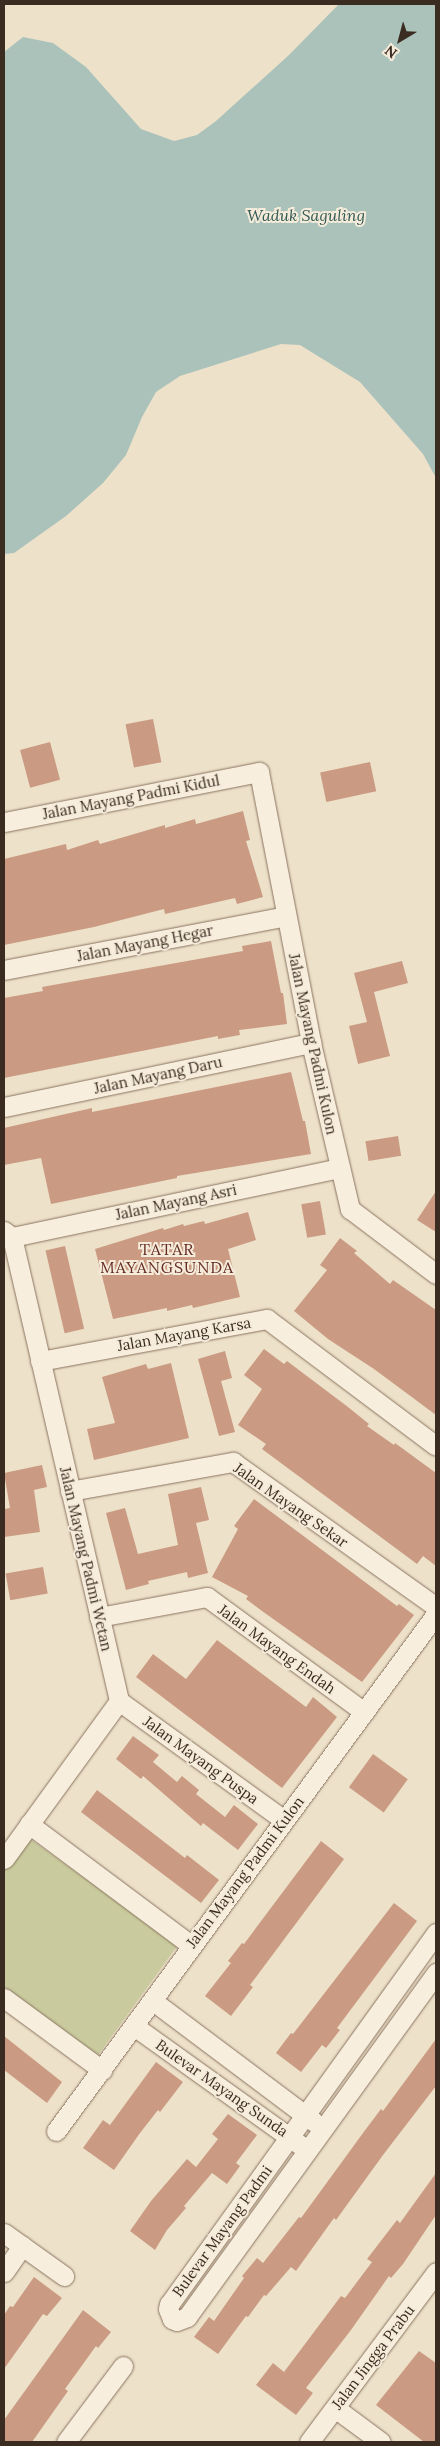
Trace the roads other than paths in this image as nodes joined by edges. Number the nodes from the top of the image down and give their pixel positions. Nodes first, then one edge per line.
1 (259, 772) joint
2 (4, 822) edge
3 (286, 916) junction
4 (4, 970) edge
5 (311, 1043) junction
6 (4, 1108) edge
7 (340, 1168) junction
8 (8, 1234) edge
9 (436, 1274) edge
10 (40, 1360) junction
11 (436, 1446) edge
12 (70, 1491) junction
13 (436, 1607) edge
14 (436, 1614) edge
15 (100, 1618) junction
16 (119, 1701) junction
17 (364, 1712) junction
18 (284, 1820) junction
19 (29, 1824) junction
20 (4, 1858) edge
21 (436, 1933) edge
22 (191, 1945) junction
23 (436, 1973) edge
24 (4, 1998) edge
25 (153, 2001) junction
26 (134, 2026) junction
27 (102, 2070) junction
28 (305, 2116) junction
29 (324, 2130) junction
30 (56, 2131) dead end
31 (290, 2137) junction
32 (308, 2152) junction
33 (4, 2233) edge
34 (22, 2246) junction
35 (4, 2272) edge
36 (436, 2272) edge
37 (64, 2276) dead end
38 (123, 2366) dead end
39 (335, 2408) junction
40 (66, 2442) edge
41 (309, 2442) edge
42 (381, 2442) edge

1 - 2 street, Jalan Mayang Padmi Kidul
1 - 3 street, Jalan Mayang Padmi Kulon
3 - 4 street, Jalan Mayang Hegar
3 - 5 street, Jalan Mayang Padmi Kulon
5 - 6 street, Jalan Mayang Daru
5 - 7 street, Jalan Mayang Padmi Kulon
7 - 8 street, Jalan Mayang Asri
7 - 9 street, Jalan Mayang Padmi Kulon
8 - 10 street, Jalan Mayang Padmi Wetan
10 - 11 street, Jalan Mayang Karsa
10 - 12 street, Jalan Mayang Padmi Wetan
12 - 13 street, Jalan Mayang Sekar
12 - 15 street, Jalan Mayang Padmi Wetan
14 - 17 street, Jalan Mayang Padmi Kulon
15 - 16 street, Jalan Mayang Padmi Wetan
15 - 17 street, Jalan Mayang Endah
16 - 18 street, Jalan Mayang Puspa
16 - 19 street
17 - 18 street, Jalan Mayang Padmi Kulon
18 - 22 street, Jalan Mayang Padmi Kulon
19 - 20 street
19 - 22 street
21 - 28 street, Bulevar Mayang Padmi
22 - 25 street, Jalan Mayang Padmi Kulon
23 - 29 street, Bulevar Mayang Padmi
24 - 27 street
25 - 26 street, Jalan Mayang Padmi Kulon
25 - 28 street, Bulevar Mayang Sunda
26 - 27 street, Jalan Mayang Padmi Kulon
26 - 31 street, Bulevar Mayang Sunda
27 - 30 street, Jalan Mayang Padmi Kulon
28 - 29 street, Bulevar Mayang Sunda
28 - 31 street, Bulevar Mayang Padmi
29 - 32 street, Bulevar Mayang Padmi
31 - 32 street, Bulevar Mayang Sunda
31 - 32 street, Bulevar Mayang Padmi
33 - 34 street
34 - 35 street
34 - 37 street
36 - 39 street, Jalan Jingga Prabu
38 - 40 street
39 - 41 street, Jalan Jingga Prabu
39 - 42 street

